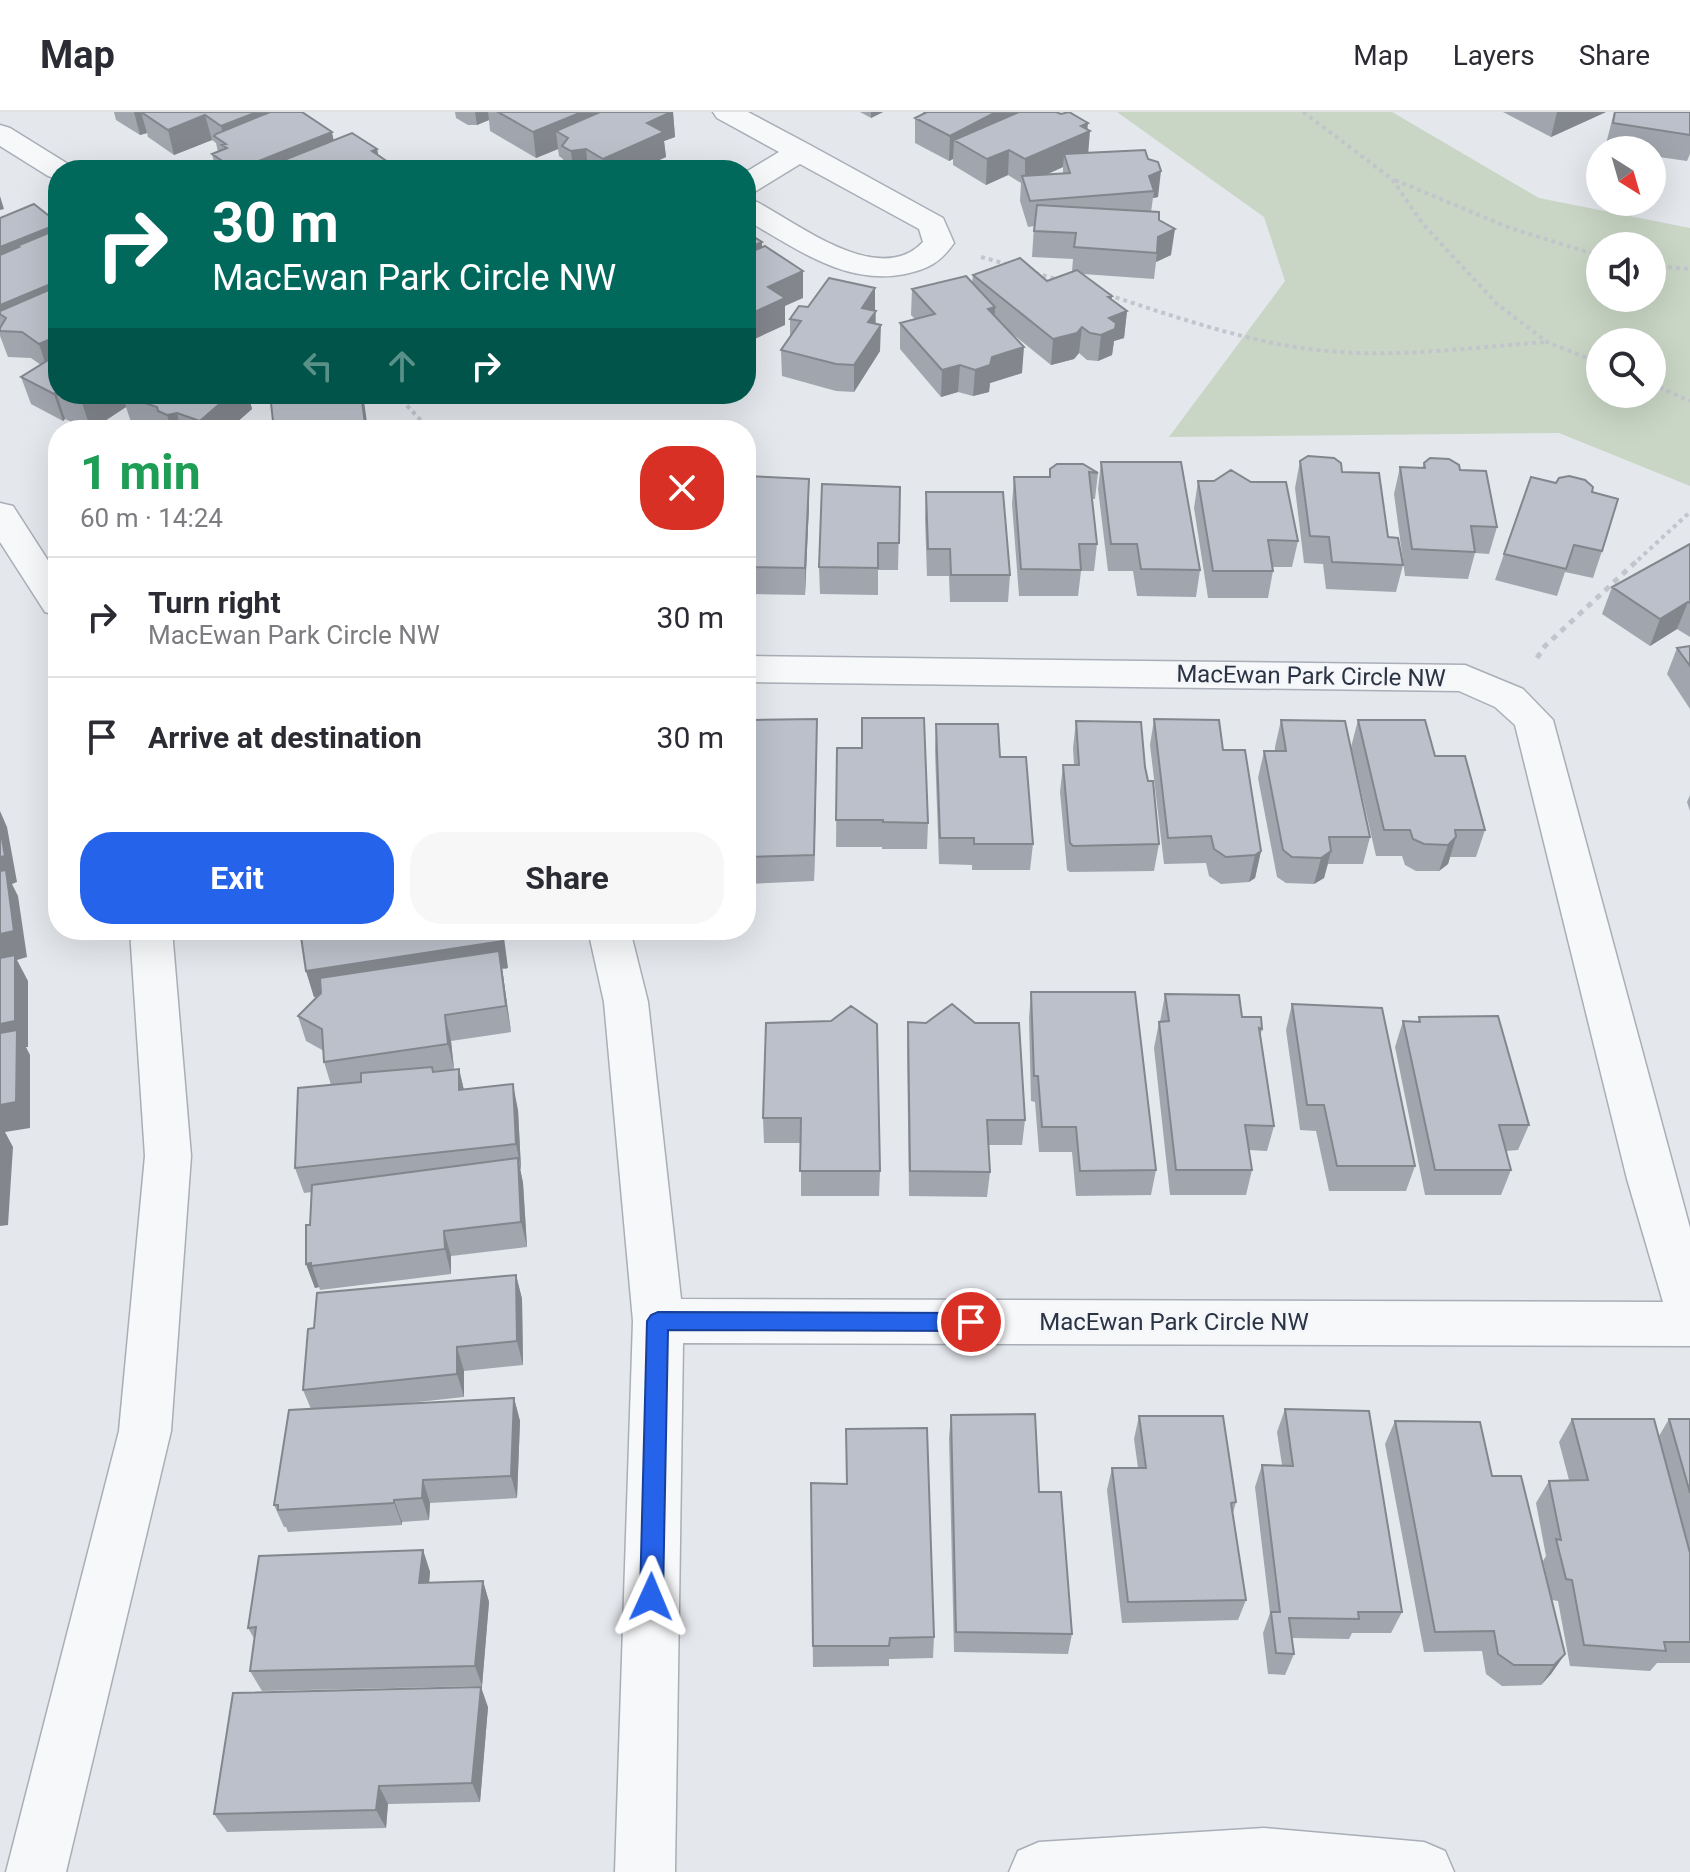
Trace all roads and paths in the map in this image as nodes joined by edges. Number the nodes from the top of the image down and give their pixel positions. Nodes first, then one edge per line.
1 (727, 112) edge
2 (1303, 112) edge
3 (0, 134) edge
4 (800, 151) junction
5 (48, 164) edge
6 (756, 179) edge
7 (1392, 179) junction
8 (756, 213) edge
9 (939, 243) junction
10 (1586, 252) edge
11 (1666, 267) edge
12 (1690, 269) edge
13 (1068, 283) edge
14 (1098, 292) edge
15 (1547, 342) junction
16 (1586, 357) edge
17 (1666, 390) edge
18 (1690, 401) edge
19 (405, 404) edge
20 (421, 420) edge
21 (1690, 512) edge
22 (0, 514) edge
23 (48, 588) edge
24 (756, 669) edge
25 (1509, 698) junction
26 (152, 940) edge
27 (611, 940) edge
28 (1670, 1180) edge
29 (1690, 1308) edge
30 (658, 1321) junction
31 (1690, 1324) edge
32 (36, 1872) edge
33 (645, 1872) edge
34 (1039, 1872) edge
35 (1424, 1872) edge

1 - 4 street
2 - 7 path
3 - 5 street
4 - 6 street
4 - 9 street
7 - 10 path
7 - 15 path
8 - 9 street
9 - 13 path
11 - 12 path
14 - 15 path
15 - 16 path
17 - 18 path
19 - 20 path
21 - 25 path
22 - 23 street
24 - 25 street, MacEwan Park Circle NW
25 - 28 street, MacEwan Park Circle NW
26 - 32 street
27 - 30 street
28 - 29 street, MacEwan Park Circle NW
30 - 31 street, MacEwan Park Circle NW
30 - 33 street
34 - 35 street

